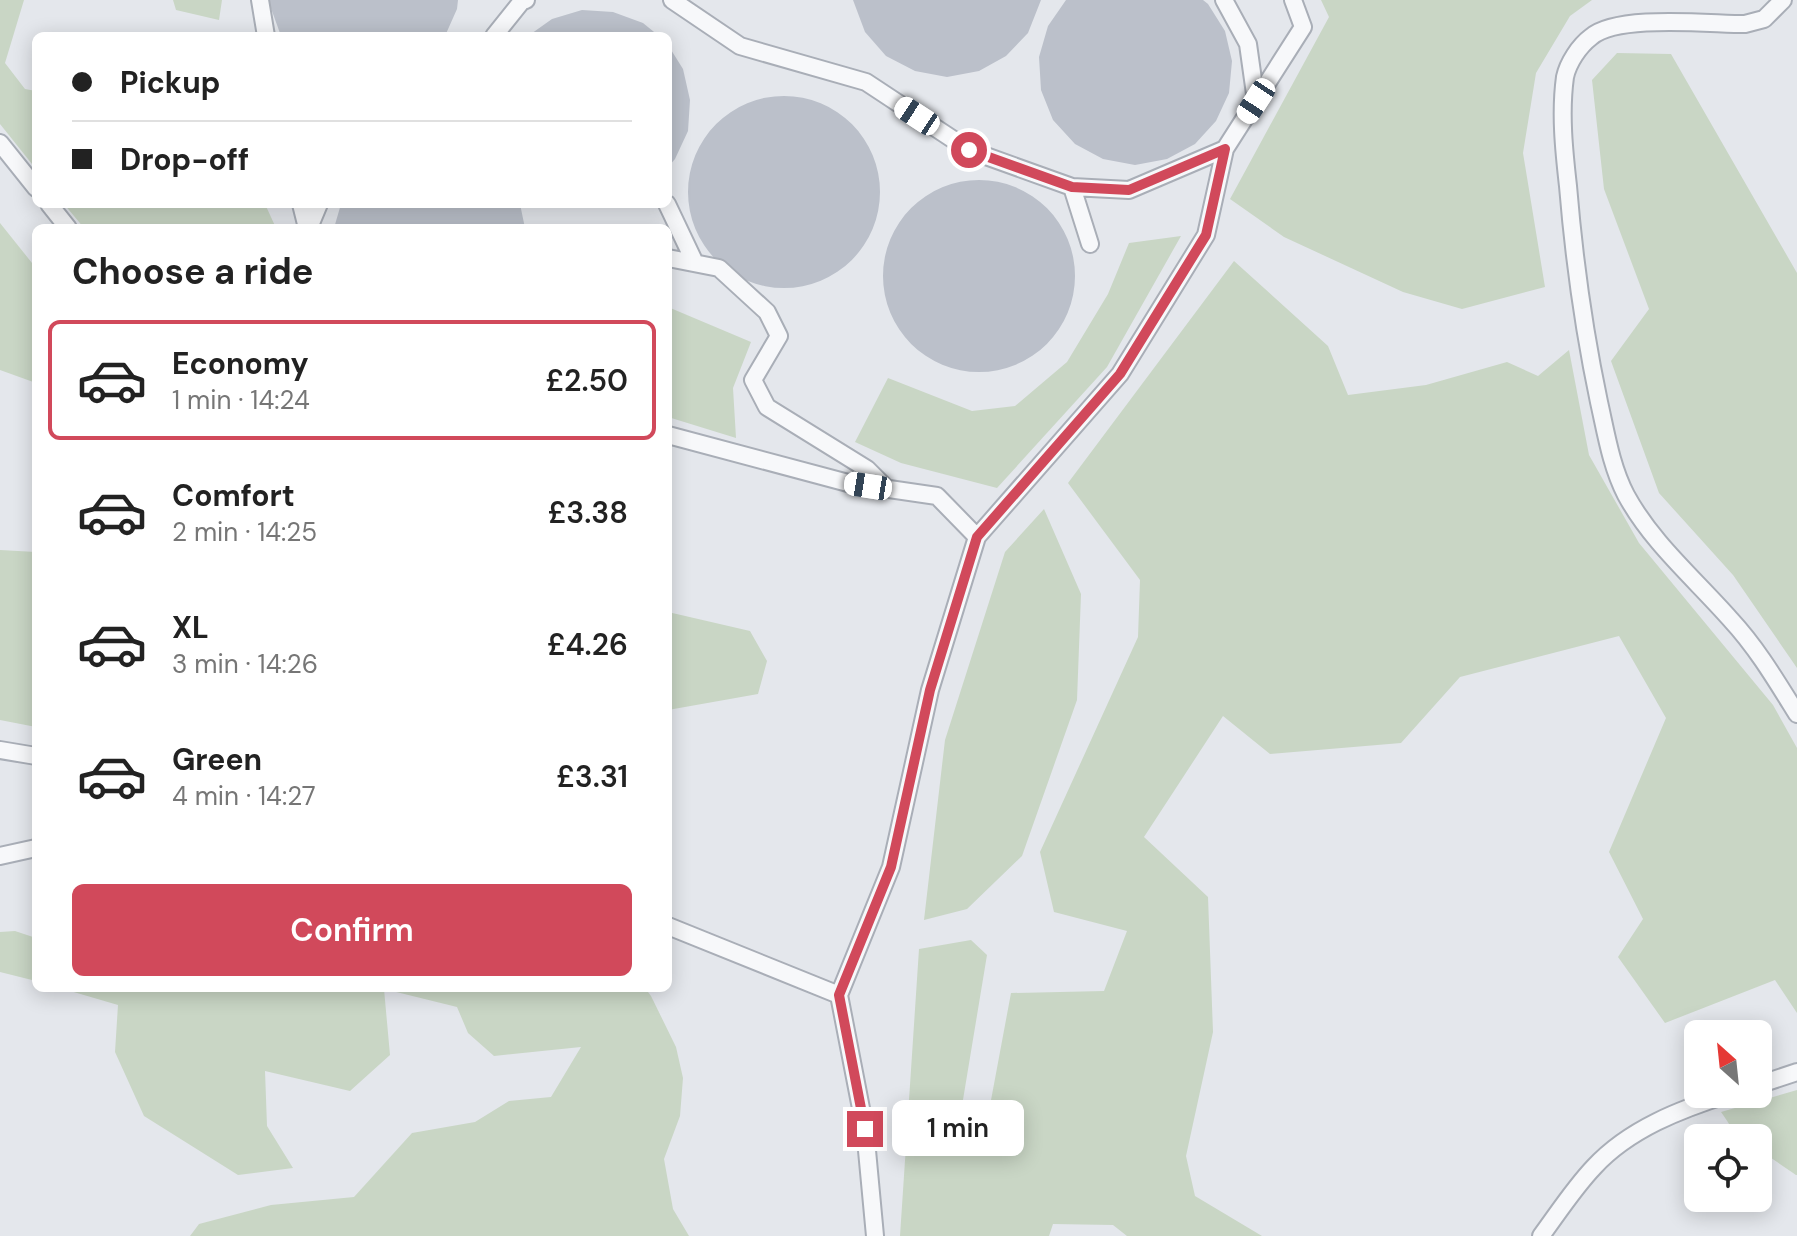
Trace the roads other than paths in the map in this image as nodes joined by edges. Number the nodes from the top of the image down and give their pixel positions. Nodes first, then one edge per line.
1 (260, 0) edge
2 (526, 0) edge
3 (672, 0) edge
4 (1224, 0) edge
5 (1293, 0) edge
6 (1783, 0) edge
7 (265, 32) edge
8 (497, 32) edge
9 (1256, 101) junction
10 (0, 143) edge
11 (1225, 149) junction
12 (32, 183) edge
13 (1072, 187) junction
14 (52, 208) edge
15 (669, 208) edge
16 (65, 224) edge
17 (1090, 244) dead end
18 (672, 259) edge
19 (695, 263) junction
20 (672, 436) edge
21 (887, 489) junction
22 (977, 537) junction
23 (1797, 714) edge
24 (0, 750) edge
25 (32, 755) edge
26 (32, 849) edge
27 (0, 856) edge
28 (672, 928) edge
29 (839, 995) junction
30 (1797, 1072) edge
31 (1772, 1080) edge
32 (1692, 1108) edge
33 (875, 1236) edge
34 (1541, 1236) edge

1 - 7 lane
2 - 8 lane
3 - 13 lane
4 - 9 lane
5 - 9 lane
6 - 23 lane
9 - 11 lane
10 - 12 lane
11 - 13 lane
11 - 22 lane
13 - 17 lane
14 - 16 lane
15 - 19 lane
18 - 19 lane
19 - 21 lane
20 - 21 lane
21 - 22 lane
22 - 29 lane
24 - 25 lane
26 - 27 lane
28 - 29 lane
29 - 33 lane
30 - 31 lane
32 - 34 lane

